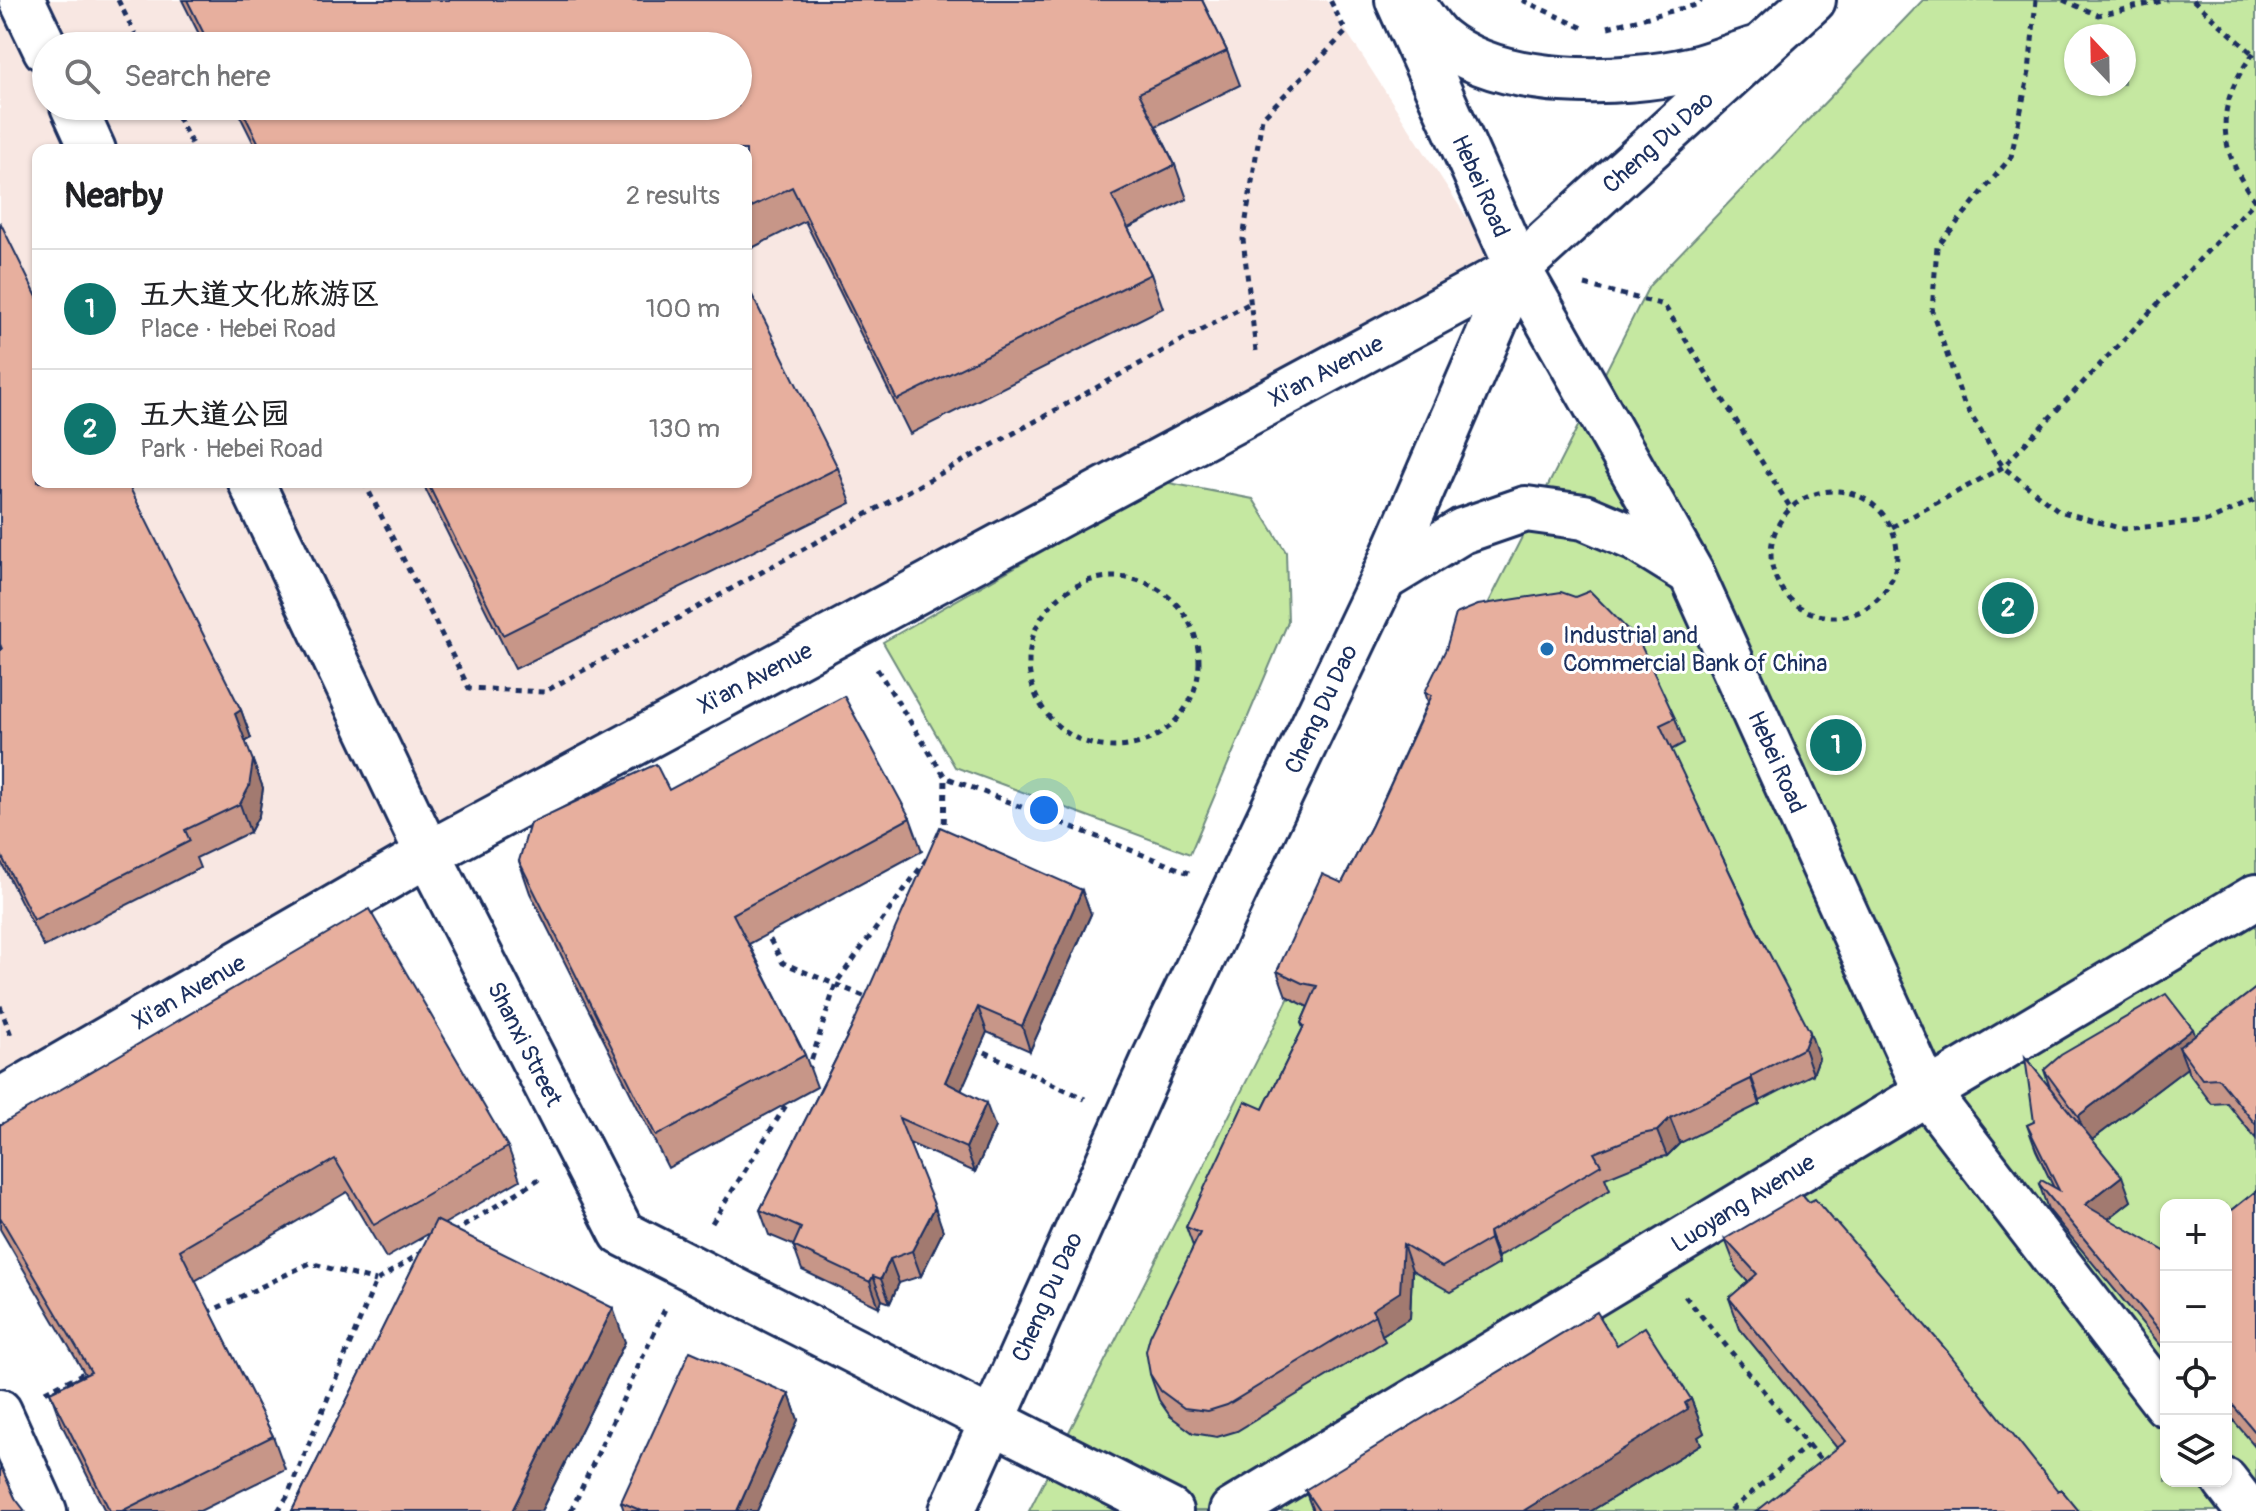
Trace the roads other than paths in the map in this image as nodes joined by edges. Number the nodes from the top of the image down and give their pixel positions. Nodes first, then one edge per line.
1 (22, 0) edge
2 (1398, 0) edge
3 (1410, 0) edge
4 (1813, 0) edge
5 (37, 32) edge
6 (1766, 45) junction
7 (79, 120) edge
8 (90, 144) edge
9 (1518, 268) junction
10 (254, 488) edge
11 (1691, 573) junction
12 (1383, 579) junction
13 (428, 854) junction
14 (2256, 897) edge
15 (1926, 1091) junction
16 (0, 1101) edge
17 (2160, 1396) edge
18 (0, 1412) edge
19 (992, 1418) junction
20 (2230, 1487) edge
21 (45, 1511) edge
22 (952, 1511) edge
23 (1170, 1511) edge
24 (1232, 1511) edge
25 (2248, 1511) edge

1 - 5 street
2 - 9 street, Hebei Road
3 - 6 street
4 - 6 street, Cheng Du Dao
6 - 9 street, Cheng Du Dao
7 - 8 street
9 - 11 street, Hebei Road
9 - 12 street, Cheng Du Dao
9 - 13 street, Xi'an Avenue
10 - 13 street, Shanxi Street
11 - 12 street
11 - 15 street, Hebei Road
12 - 19 street, Cheng Du Dao
13 - 16 street, Xi'an Avenue
13 - 19 street, Shanxi Street
14 - 15 street, Luoyang Avenue
15 - 17 street, Hebei Road
15 - 24 street, Luoyang Avenue
18 - 21 street
19 - 22 street, Cheng Du Dao
19 - 23 street, Shanxi Street
20 - 25 street

